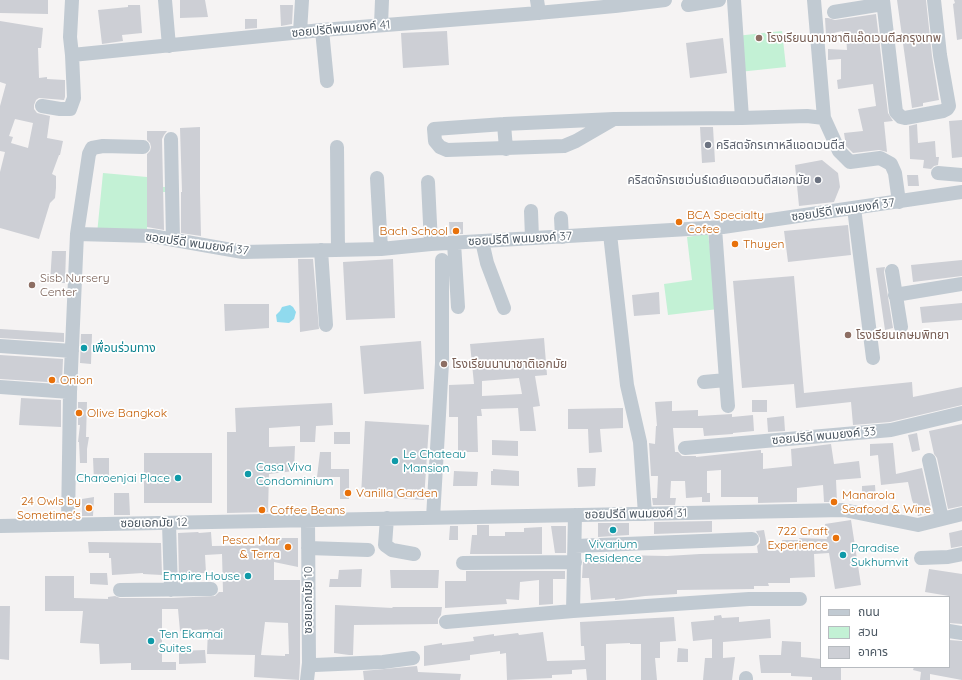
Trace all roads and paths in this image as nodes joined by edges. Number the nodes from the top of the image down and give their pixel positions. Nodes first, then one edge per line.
1 (72, 0) edge
2 (165, 0) edge
3 (302, 0) edge
4 (382, 0) edge
5 (660, 0) edge
6 (719, 0) edge
7 (734, 0) edge
8 (814, 0) edge
9 (934, 0) edge
10 (883, 2) edge
11 (620, 3) edge
12 (688, 5) dead end
13 (538, 7) edge
14 (834, 12) dead end
15 (381, 25) junction
16 (322, 30) junction
17 (300, 32) junction
18 (169, 46) junction
19 (72, 55) junction
20 (327, 80) dead end
21 (42, 106) dead end
22 (742, 118) junction
23 (824, 118) junction
24 (614, 119) junction
25 (504, 124) junction
26 (171, 139) dead end
27 (144, 147) dead end
28 (337, 147) dead end
29 (506, 149) junction
30 (938, 173) dead end
31 (962, 175) edge
32 (378, 178) dead end
33 (428, 182) dead end
34 (962, 192) edge
35 (899, 202) junction
36 (854, 208) junction
37 (531, 211) dead end
38 (561, 218) dead end
39 (715, 228) junction
40 (77, 234) junction
41 (610, 234) junction
42 (562, 237) junction
43 (532, 238) junction
44 (173, 240) junction
45 (482, 241) junction
46 (454, 243) junction
47 (431, 244) junction
48 (381, 248) junction
49 (321, 250) junction
50 (338, 250) junction
51 (442, 260) dead end
52 (892, 271) dead end
53 (962, 284) edge
54 (895, 295) junction
55 (458, 307) dead end
56 (504, 308) dead end
57 (326, 326) dead end
58 (900, 327) dead end
59 (0, 346) edge
60 (72, 351) junction
61 (873, 358) dead end
62 (726, 380) junction
63 (704, 382) dead end
64 (0, 387) edge
65 (70, 392) junction
66 (728, 406) dead end
67 (962, 414) edge
68 (685, 448) dead end
69 (929, 460) dead end
70 (645, 514) junction
71 (962, 514) edge
72 (575, 515) junction
73 (387, 518) junction
74 (433, 518) junction
75 (942, 519) junction
76 (308, 520) junction
77 (169, 523) junction
78 (68, 524) junction
79 (0, 526) edge
80 (752, 539) dead end
81 (574, 546) junction
82 (308, 548) junction
83 (368, 550) dead end
84 (414, 554) dead end
85 (962, 554) edge
86 (921, 558) dead end
87 (575, 562) junction
88 (463, 563) dead end
89 (211, 589) dead end
90 (120, 590) dead end
91 (171, 590) junction
92 (800, 599) dead end
93 (573, 610) junction
94 (446, 622) dead end
95 (950, 631) edge
96 (962, 633) edge
97 (413, 658) dead end
98 (309, 663) junction
99 (307, 680) edge

1 - 19 street
2 - 18 street
3 - 17 street
4 - 15 street
5 - 11 street, ซอยปรีดีพนมยงค์ 41
6 - 12 street
7 - 22 street
8 - 23 street
9 - 10 street
10 - 14 street
11 - 13 street, ซอยปรีดีพนมยงค์ 41
13 - 15 street, ซอยปรีดีพนมยงค์ 41
15 - 16 street, ซอยปรีดีพนมยงค์ 41
16 - 17 street, ซอยปรีดีพนมยงค์ 41
16 - 20 street
17 - 18 street, ซอยปรีดีพนมยงค์ 41
18 - 19 street, ซอยปรีดีพนมยงค์ 41
19 - 21 street
22 - 23 street
22 - 24 street
23 - 35 street
24 - 25 street
24 - 29 street
25 - 29 street
25 - 29 street
26 - 44 street
27 - 40 street
28 - 50 street
30 - 31 street
32 - 48 street
33 - 47 street
34 - 35 street, ซอยปรีดี พนมยงค์ 37
35 - 36 street, ซอยปรีดี พนมยงค์ 37
36 - 39 street, ซอยปรีดี พนมยงค์ 37
36 - 61 street
37 - 43 street
38 - 42 street
39 - 41 street, ซอยปรีดี พนมยงค์ 37
39 - 62 street
40 - 44 street, ซอยปรีดี พนมยงค์ 37
40 - 60 street
41 - 42 street, ซอยปรีดี พนมยงค์ 37
41 - 70 street
42 - 43 street, ซอยปรีดี พนมยงค์ 37
43 - 45 street, ซอยปรีดี พนมยงค์ 37
44 - 49 street, ซอยปรีดี พนมยงค์ 37
45 - 46 street, ซอยปรีดี พนมยงค์ 37
45 - 56 street
46 - 47 street, ซอยปรีดี พนมยงค์ 37
46 - 55 street
47 - 48 street, ซอยปรีดี พนมยงค์ 37
48 - 50 street, ซอยปรีดี พนมยงค์ 37
49 - 50 street, ซอยปรีดี พนมยงค์ 37
49 - 57 street
51 - 74 street
52 - 54 street
53 - 54 street
54 - 58 street
59 - 60 street
60 - 65 street
62 - 63 street
62 - 66 street
64 - 65 street
65 - 78 street
67 - 68 street, ซอยปรีดี พนมยงค์ 33
69 - 75 street
70 - 72 street, ซอยปรีดี พนมยงค์ 31
70 - 75 street, ซอยปรีดี พนมยงค์ 31
71 - 75 street, ซอยปรีดี พนมยงค์ 31
72 - 74 street, ซอยปรีดี พนมยงค์ 31
72 - 81 street
73 - 74 street, ซอยปรีดี พนมยงค์ 31
73 - 76 street, ซอยปรีดี พนมยงค์ 31
73 - 84 street
76 - 77 street, ซอยเอกมัย 12
76 - 82 street, ซอยเอกมัย 10
77 - 78 street, ซอยเอกมัย 12
77 - 91 street
78 - 79 street, ซอยเอกมัย 12
80 - 81 street
81 - 87 street
82 - 83 street
82 - 98 street, ซอยเอกมัย 10
85 - 86 street
87 - 88 street
87 - 93 street
89 - 91 street
90 - 91 street
92 - 93 street
93 - 94 street
95 - 96 street
97 - 98 street
98 - 99 street, ซอยเอกมัย 10

